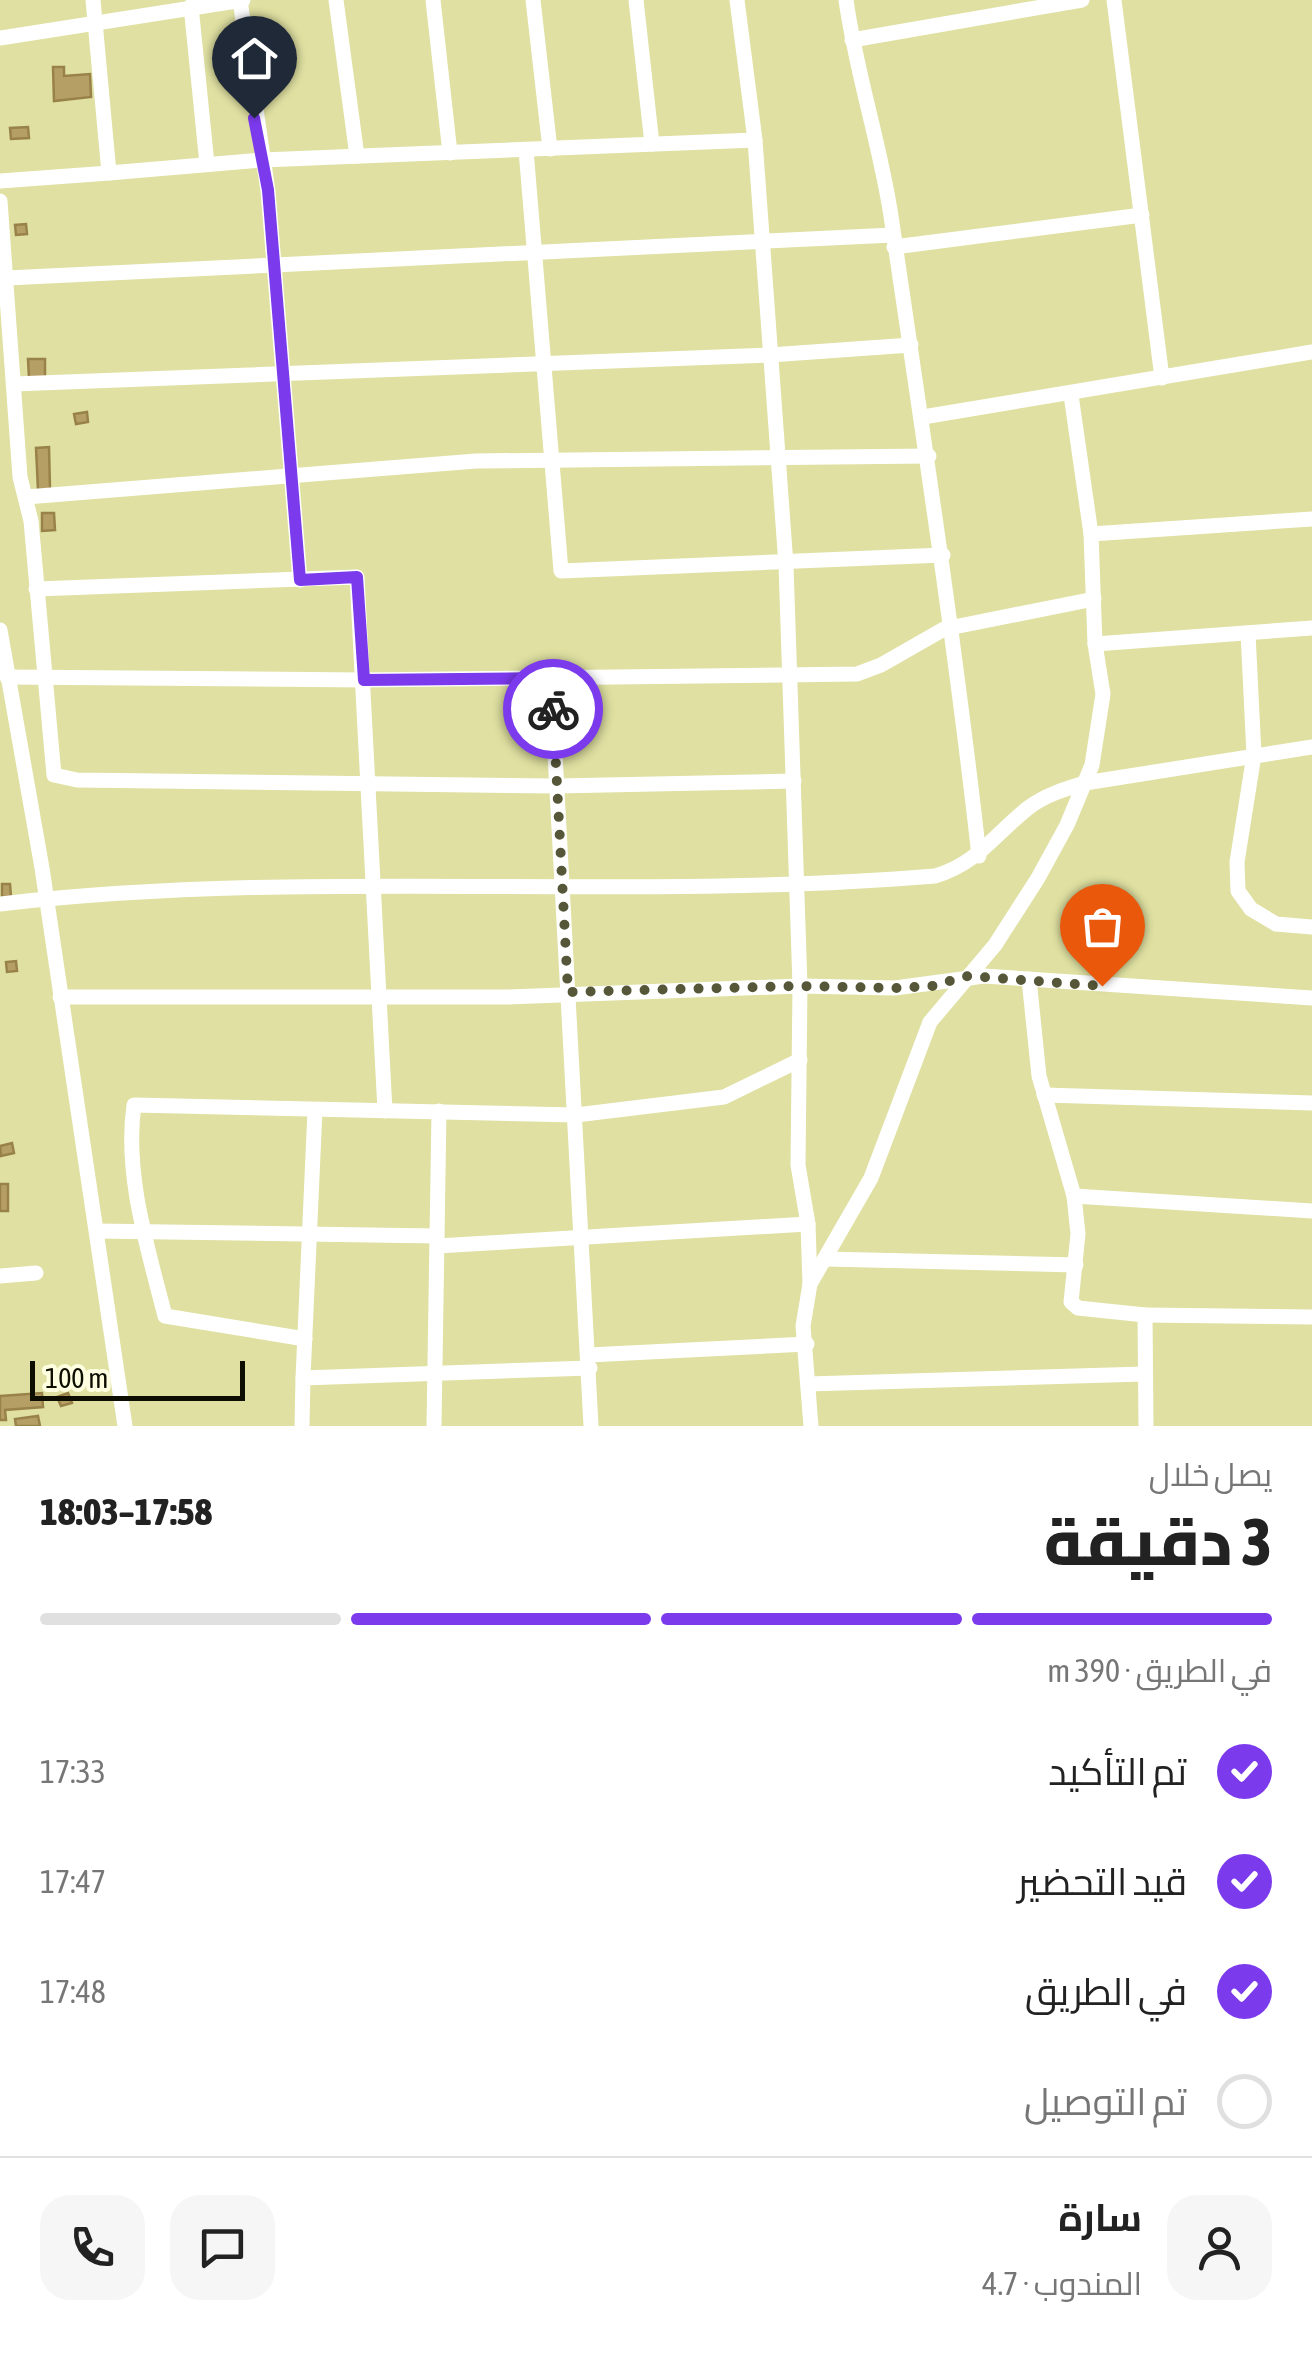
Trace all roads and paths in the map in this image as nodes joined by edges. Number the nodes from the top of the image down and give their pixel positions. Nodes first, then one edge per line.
1 (93, 0) edge
2 (241, 0) edge
3 (336, 0) edge
4 (433, 0) edge
5 (533, 0) edge
6 (636, 0) edge
7 (737, 0) edge
8 (846, 0) edge
9 (1082, 0) edge
10 (1114, 0) edge
11 (192, 6) junction
12 (95, 21) junction
13 (0, 38) edge
14 (852, 40) junction
15 (755, 140) junction
16 (652, 144) junction
17 (550, 148) junction
18 (526, 150) junction
19 (450, 153) junction
20 (357, 156) junction
21 (262, 160) junction
22 (207, 164) junction
23 (110, 173) junction
24 (0, 182) edge
25 (0, 200) edge
26 (1142, 215) junction
27 (894, 241) junction
28 (760, 244) junction
29 (536, 252) junction
30 (275, 263) junction
31 (6, 278) junction
32 (910, 345) junction
33 (1312, 352) edge
34 (770, 355) junction
35 (546, 364) junction
36 (283, 374) junction
37 (1162, 378) junction
38 (14, 384) junction
39 (1071, 395) junction
40 (923, 417) junction
41 (929, 456) junction
42 (778, 460) junction
43 (554, 461) junction
44 (20, 477) junction
45 (294, 477) junction
46 (0, 479) edge
47 (26, 497) junction
48 (1312, 519) edge
49 (1091, 534) junction
50 (944, 555) junction
51 (786, 564) junction
52 (300, 580) junction
53 (36, 589) junction
54 (1094, 599) junction
55 (954, 627) junction
56 (1312, 628) edge
57 (0, 630) edge
58 (1248, 633) junction
59 (1096, 644) junction
60 (4, 667) edge
61 (45, 676) junction
62 (790, 677) junction
63 (551, 678) junction
64 (364, 680) junction
65 (1312, 746) edge
66 (1254, 754) junction
67 (794, 781) junction
68 (1086, 783) junction
69 (366, 784) junction
70 (557, 786) junction
71 (979, 856) junction
72 (796, 883) junction
73 (373, 888) junction
74 (563, 889) junction
75 (44, 898) junction
76 (0, 904) edge
77 (1312, 926) edge
78 (968, 976) junction
79 (1029, 979) junction
80 (800, 986) junction
81 (568, 992) junction
82 (380, 996) junction
83 (60, 997) junction
84 (1312, 998) edge
85 (800, 1060) junction
86 (1044, 1095) junction
87 (1312, 1103) edge
88 (314, 1110) junction
89 (385, 1111) junction
90 (439, 1112) junction
91 (576, 1115) junction
92 (1074, 1196) junction
93 (1312, 1211) edge
94 (808, 1224) junction
95 (97, 1232) junction
96 (143, 1232) junction
97 (309, 1234) junction
98 (580, 1238) junction
99 (437, 1241) junction
100 (826, 1259) junction
101 (1076, 1265) junction
102 (36, 1273) dead end
103 (0, 1276) edge
104 (810, 1284) junction
105 (1145, 1315) junction
106 (1312, 1317) edge
107 (305, 1339) junction
108 (807, 1344) junction
109 (589, 1362) junction
110 (1144, 1374) junction
111 (435, 1375) junction
112 (303, 1378) junction
113 (808, 1384) junction
114 (126, 1426) edge
115 (302, 1426) edge
116 (434, 1426) edge
117 (590, 1426) edge
118 (811, 1426) edge
119 (1146, 1426) edge

1 - 12 street
2 - 11 street
2 - 21 street
3 - 20 street
4 - 19 street
5 - 17 street
6 - 16 street
7 - 15 street
8 - 14 street
9 - 14 street
10 - 26 street
11 - 12 street
11 - 22 street
12 - 13 street
12 - 23 street
14 - 27 street
15 - 16 street
15 - 28 street
16 - 17 street
17 - 18 street
18 - 19 street
18 - 29 street
19 - 20 street
20 - 21 street
21 - 22 street
21 - 30 street
22 - 23 street
23 - 24 street
25 - 31 street
26 - 27 street
26 - 37 street
27 - 28 street
27 - 32 street
28 - 29 street
28 - 34 street
29 - 30 street
29 - 35 street
30 - 31 street
30 - 36 street
31 - 38 street
32 - 34 street
32 - 40 street
33 - 37 street
34 - 35 street
34 - 42 street
35 - 36 street
35 - 43 street
36 - 38 street
36 - 45 street
37 - 39 street
38 - 44 street
39 - 40 street
39 - 49 street
40 - 41 street
41 - 42 street
41 - 50 street
42 - 43 street
42 - 51 street
43 - 45 street
43 - 51 street
44 - 46 street
44 - 47 street
45 - 47 street
45 - 52 street
47 - 53 street
48 - 49 street
49 - 54 street
50 - 51 street
50 - 55 street
51 - 62 street
52 - 53 street
52 - 64 street
53 - 61 street
54 - 55 street
54 - 59 street
55 - 62 street
55 - 71 street
56 - 58 street
57 - 60 street
58 - 59 street
58 - 66 street
59 - 68 street
60 - 61 street
60 - 75 street
61 - 64 street
61 - 69 street
62 - 63 street
62 - 67 street
63 - 64 street
63 - 70 street
64 - 69 street
65 - 66 street
66 - 68 street
66 - 77 street
67 - 70 street
67 - 72 street
68 - 71 street
68 - 78 street
69 - 70 street
69 - 73 street
70 - 74 street
71 - 72 street
72 - 74 street
72 - 80 street
73 - 74 street
73 - 75 street
73 - 82 street
74 - 81 street
75 - 76 street
75 - 83 street
78 - 79 street
78 - 80 street
78 - 100 street
79 - 84 street
79 - 86 street
80 - 81 street
80 - 85 street
81 - 82 street
81 - 91 street
82 - 83 street
82 - 89 street
83 - 95 street
85 - 91 street
85 - 94 street
86 - 87 street
86 - 92 street
88 - 89 street
88 - 96 street
88 - 97 street
89 - 90 street
90 - 91 street
90 - 99 street
91 - 98 street
92 - 93 street
92 - 101 street
94 - 98 street
94 - 104 street
95 - 96 street
95 - 114 street
96 - 97 street
96 - 107 street
97 - 99 street
97 - 107 street
98 - 99 street
98 - 109 street
99 - 111 street
100 - 101 street
100 - 104 street
101 - 105 street
102 - 103 street
104 - 108 street
105 - 106 street
105 - 110 street
107 - 112 street
108 - 109 street
108 - 113 street
109 - 111 street
109 - 117 street
110 - 113 street
110 - 119 street
111 - 112 street
111 - 116 street
112 - 115 street
113 - 118 street

